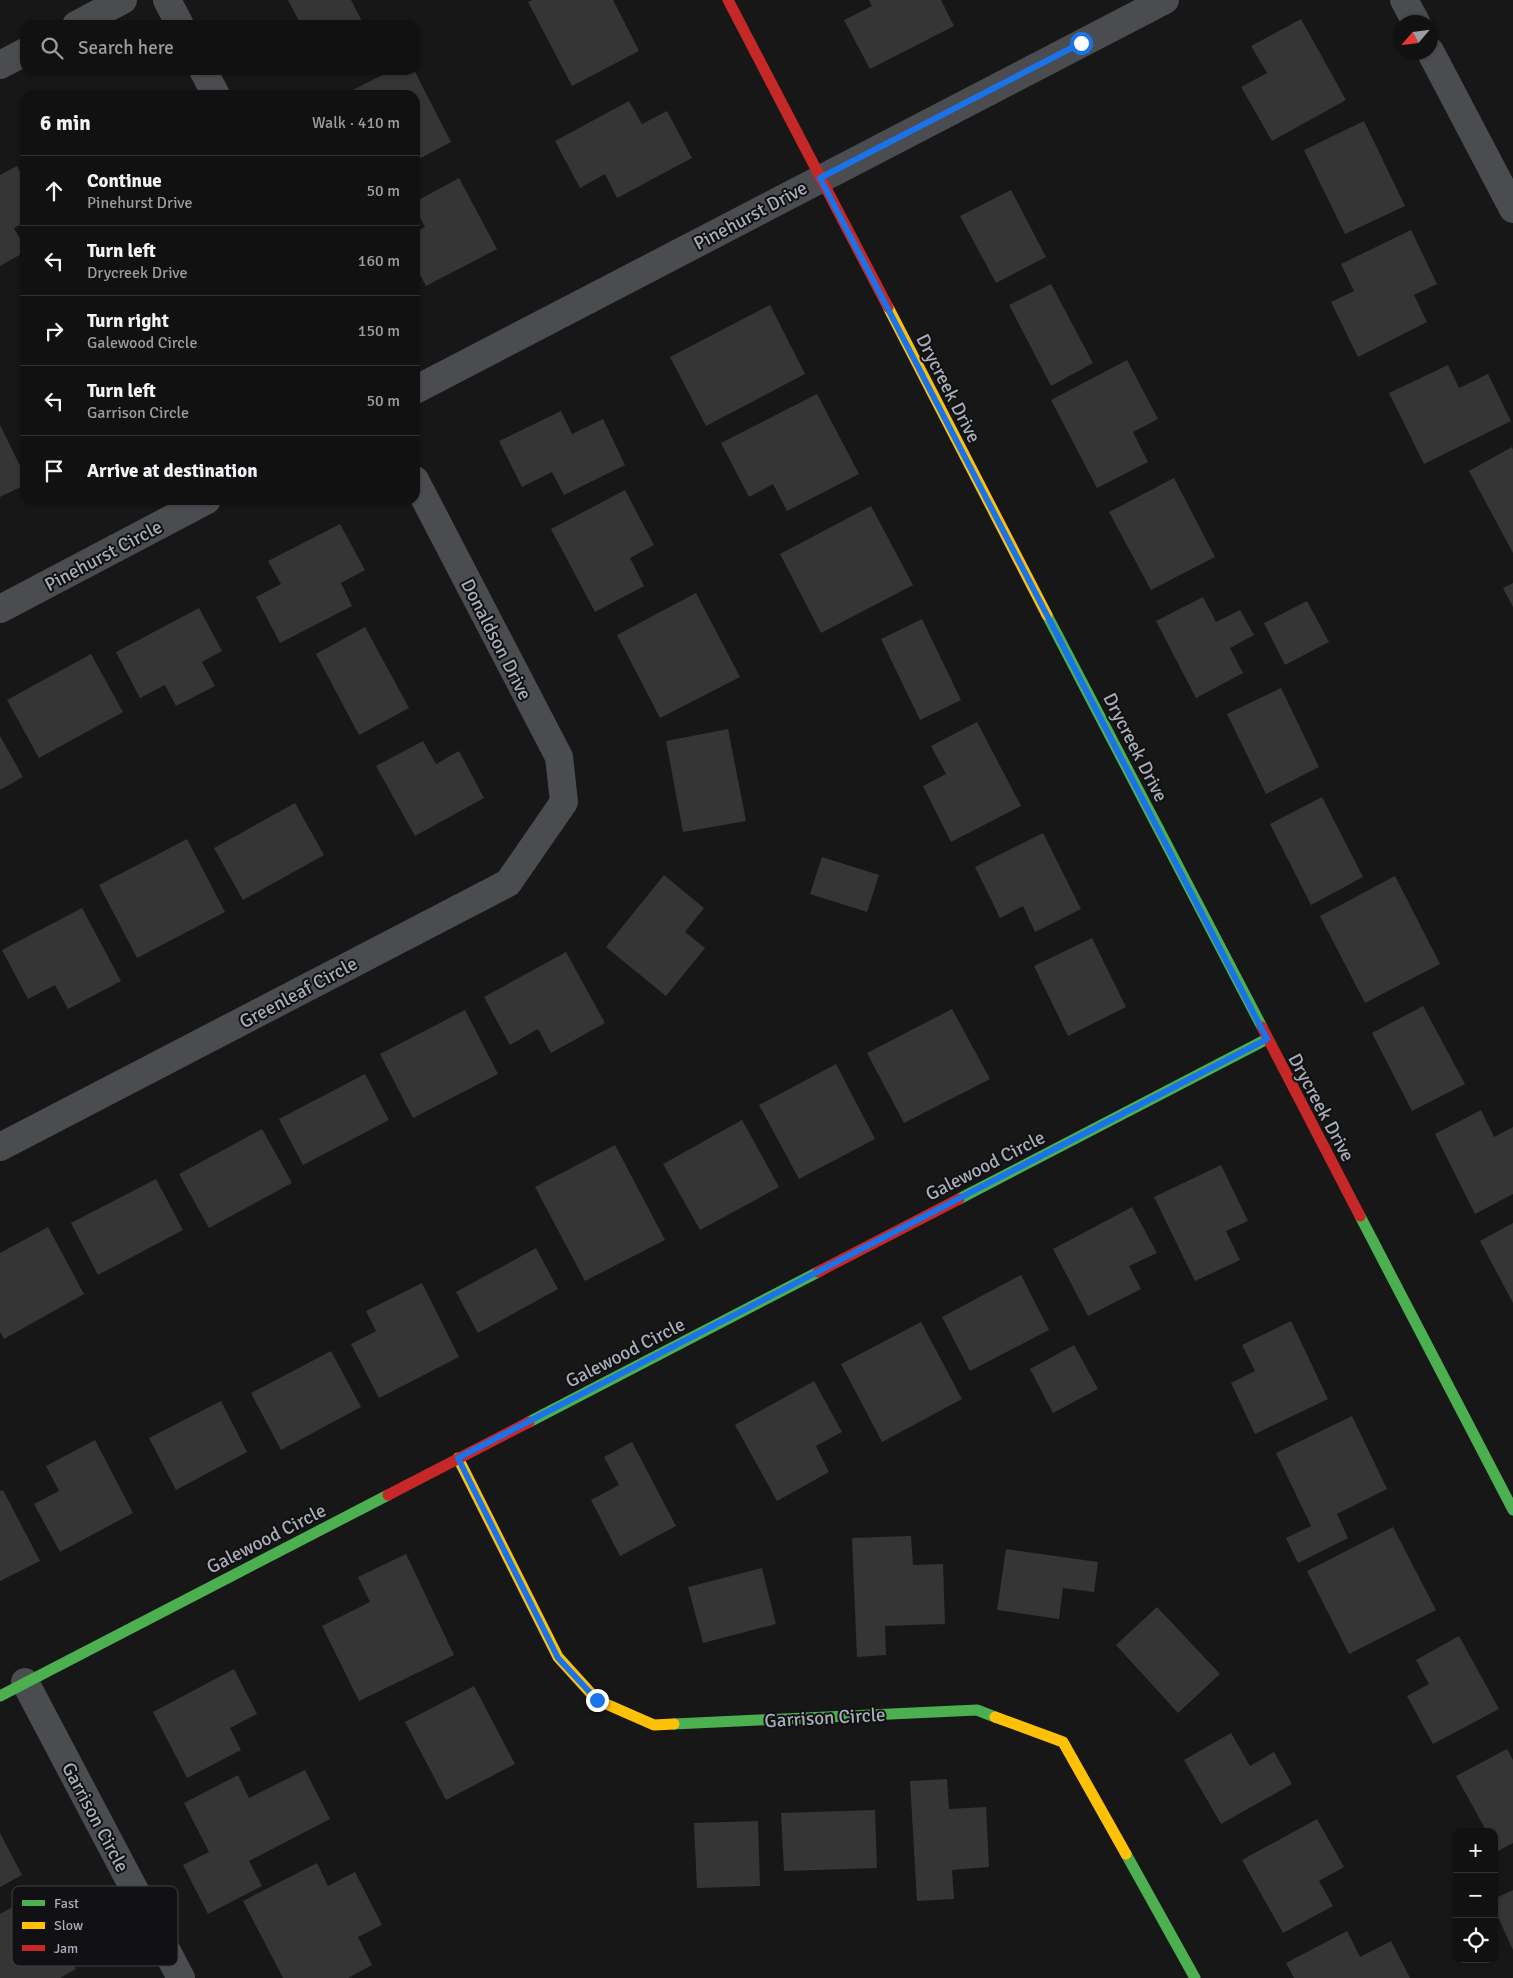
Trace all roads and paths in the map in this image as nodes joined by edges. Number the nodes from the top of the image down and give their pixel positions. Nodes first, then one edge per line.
1 (123, 0) edge
2 (167, 0) edge
3 (728, 0) edge
4 (1165, 0) edge
5 (1404, 0) edge
6 (1412, 15) edge
7 (85, 20) edge
8 (177, 20) edge
9 (20, 55) edge
10 (1435, 60) edge
11 (0, 66) edge
12 (206, 75) edge
13 (213, 90) edge
14 (820, 178) junction
15 (1513, 209) edge
16 (420, 387) edge
17 (420, 490) edge
18 (198, 505) edge
19 (0, 609) edge
20 (564, 802) joint
21 (1267, 1039) junction
22 (0, 1147) edge
23 (458, 1458) junction
24 (1513, 1510) edge
25 (25, 1682) junction
26 (0, 1696) edge
27 (133, 1886) edge
28 (175, 1966) edge
29 (181, 1978) edge
30 (1195, 1978) edge

1 - 7 street
2 - 8 street
3 - 14 street, Drycreek Drive
4 - 14 street, Pinehurst Drive
5 - 6 street
9 - 11 street
10 - 15 street
12 - 13 street
14 - 16 street, Pinehurst Drive
14 - 21 street, Drycreek Drive
17 - 20 street, Donaldson Drive
18 - 19 street, Pinehurst Circle
20 - 22 street, Greenleaf Circle
21 - 23 street, Galewood Circle
21 - 24 street, Drycreek Drive
23 - 25 street, Galewood Circle
23 - 30 street, Garrison Circle
25 - 26 street, Galewood Circle
25 - 27 street, Garrison Circle
28 - 29 street, Garrison Circle

